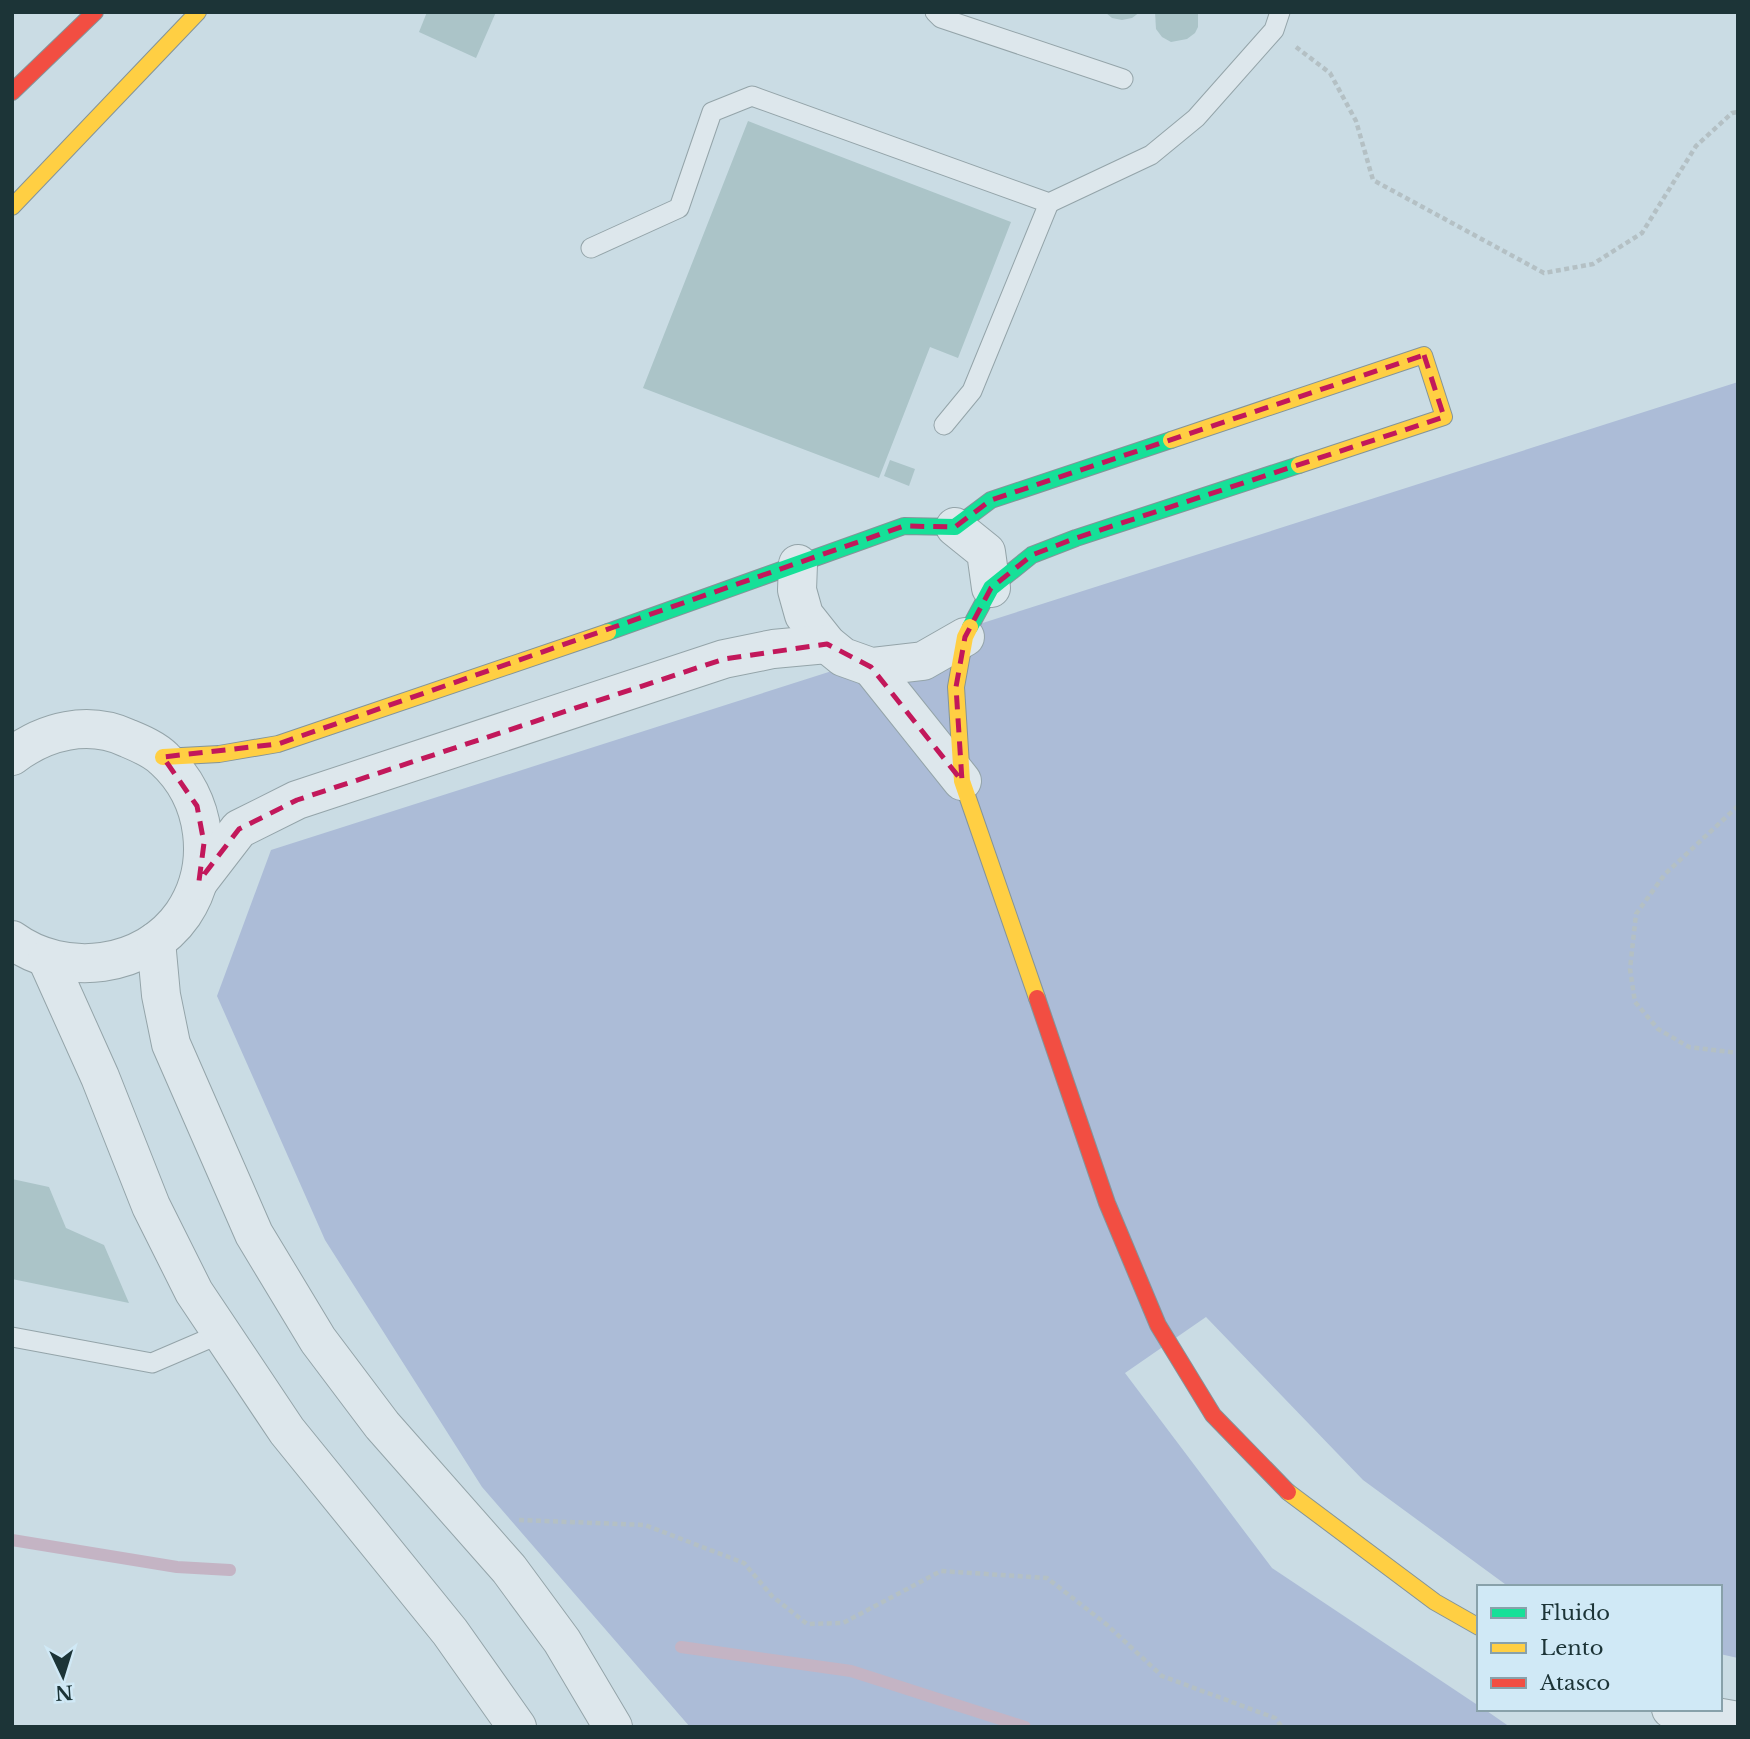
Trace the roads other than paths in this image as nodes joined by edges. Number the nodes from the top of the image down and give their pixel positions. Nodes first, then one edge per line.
1 (95, 12) edge
2 (198, 12) edge
3 (935, 12) edge
4 (1277, 21) edge
5 (1122, 79) dead end
6 (12, 92) edge
7 (1049, 203) junction
8 (12, 207) edge
9 (591, 248) dead end
10 (944, 425) dead end
11 (955, 527) junction
12 (797, 564) junction
13 (991, 588) junction
14 (965, 637) junction
15 (827, 644) junction
16 (871, 667) junction
17 (12, 756) edge
18 (163, 757) junction
19 (962, 781) junction
20 (199, 881) junction
21 (12, 940) edge
22 (156, 941) junction
23 (47, 958) junction
24 (222, 1333) junction
25 (12, 1337) edge
26 (1477, 1626) edge
27 (1682, 1711) edge
28 (1738, 1721) edge
29 (517, 1727) edge
30 (613, 1727) edge

1 - 6 main road
2 - 8 main road
3 - 5 lane
4 - 7 lane
7 - 9 lane
7 - 10 lane
11 - 12 main road
11 - 13 street
11 - 13 main road
12 - 15 street
12 - 18 main road
13 - 14 main road
14 - 16 street
14 - 19 main road
15 - 16 street
15 - 20 street
16 - 19 street
17 - 18 street
18 - 20 street
19 - 26 main road
20 - 22 street
21 - 23 street
22 - 23 street
22 - 30 street
23 - 24 street
24 - 25 lane
24 - 29 street
27 - 28 street

